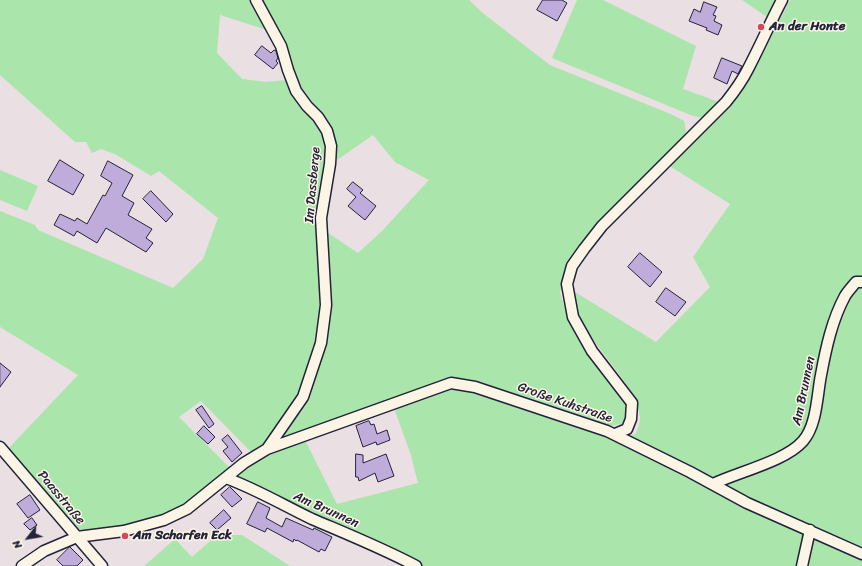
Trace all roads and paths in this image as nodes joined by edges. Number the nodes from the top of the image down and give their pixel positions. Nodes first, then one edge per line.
1 (256, 0) edge
2 (782, 0) edge
3 (862, 282) edge
4 (614, 434) junction
5 (0, 447) edge
6 (267, 449) junction
7 (226, 478) junction
8 (713, 484) junction
9 (810, 530) junction
10 (77, 537) junction
11 (862, 554) edge
12 (22, 566) edge
13 (102, 566) edge
14 (416, 566) edge
15 (802, 566) edge

1 - 6 street, Im Dassberge
2 - 4 street, Große Kuhstraße
3 - 8 street, Am Brunnen
4 - 6 street, Große Kuhstraße
4 - 8 street
5 - 10 street, Paasstraße
6 - 7 street, Große Kuhstraße
7 - 10 street, Große Kuhstraße
7 - 14 street, Am Brunnen
8 - 9 street
9 - 11 street
9 - 15 street
10 - 12 street, Große Kuhstraße
10 - 13 street, Paasstraße

